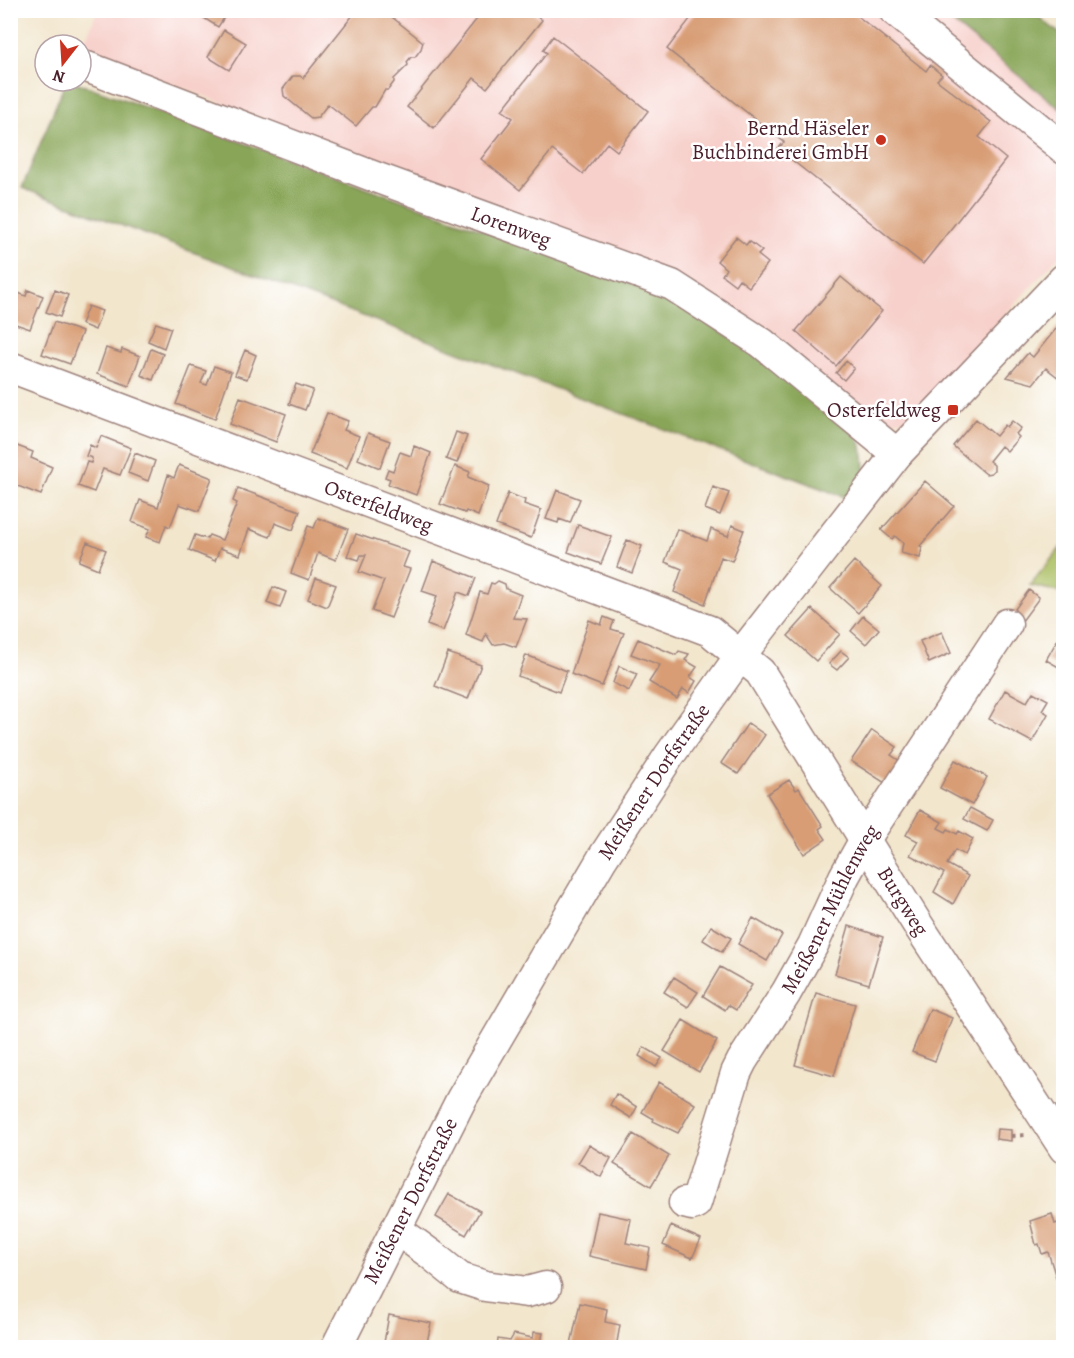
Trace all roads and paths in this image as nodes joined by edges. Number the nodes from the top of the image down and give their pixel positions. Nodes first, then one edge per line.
1 (894, 10) edge
2 (93, 70) edge
3 (1064, 149) edge
4 (1064, 279) edge
5 (10, 367) edge
6 (897, 454) junction
7 (1007, 624) dead end
8 (740, 656) junction
9 (864, 841) junction
10 (1064, 1148) edge
11 (684, 1203) dead end
12 (396, 1229) junction
13 (546, 1287) dead end
14 (336, 1347) edge

1 - 3 street
2 - 6 street, Lorenweg
4 - 6 street, Meißener Dorfstraße
5 - 8 street, Osterfeldweg
6 - 8 street, Meißener Dorfstraße
7 - 9 street, Meißener Mühlenweg
8 - 9 street, Burgweg
8 - 12 street, Meißener Dorfstraße
9 - 10 street, Burgweg
9 - 11 street, Meißener Mühlenweg
12 - 13 street
12 - 14 street, Meißener Dorfstraße

